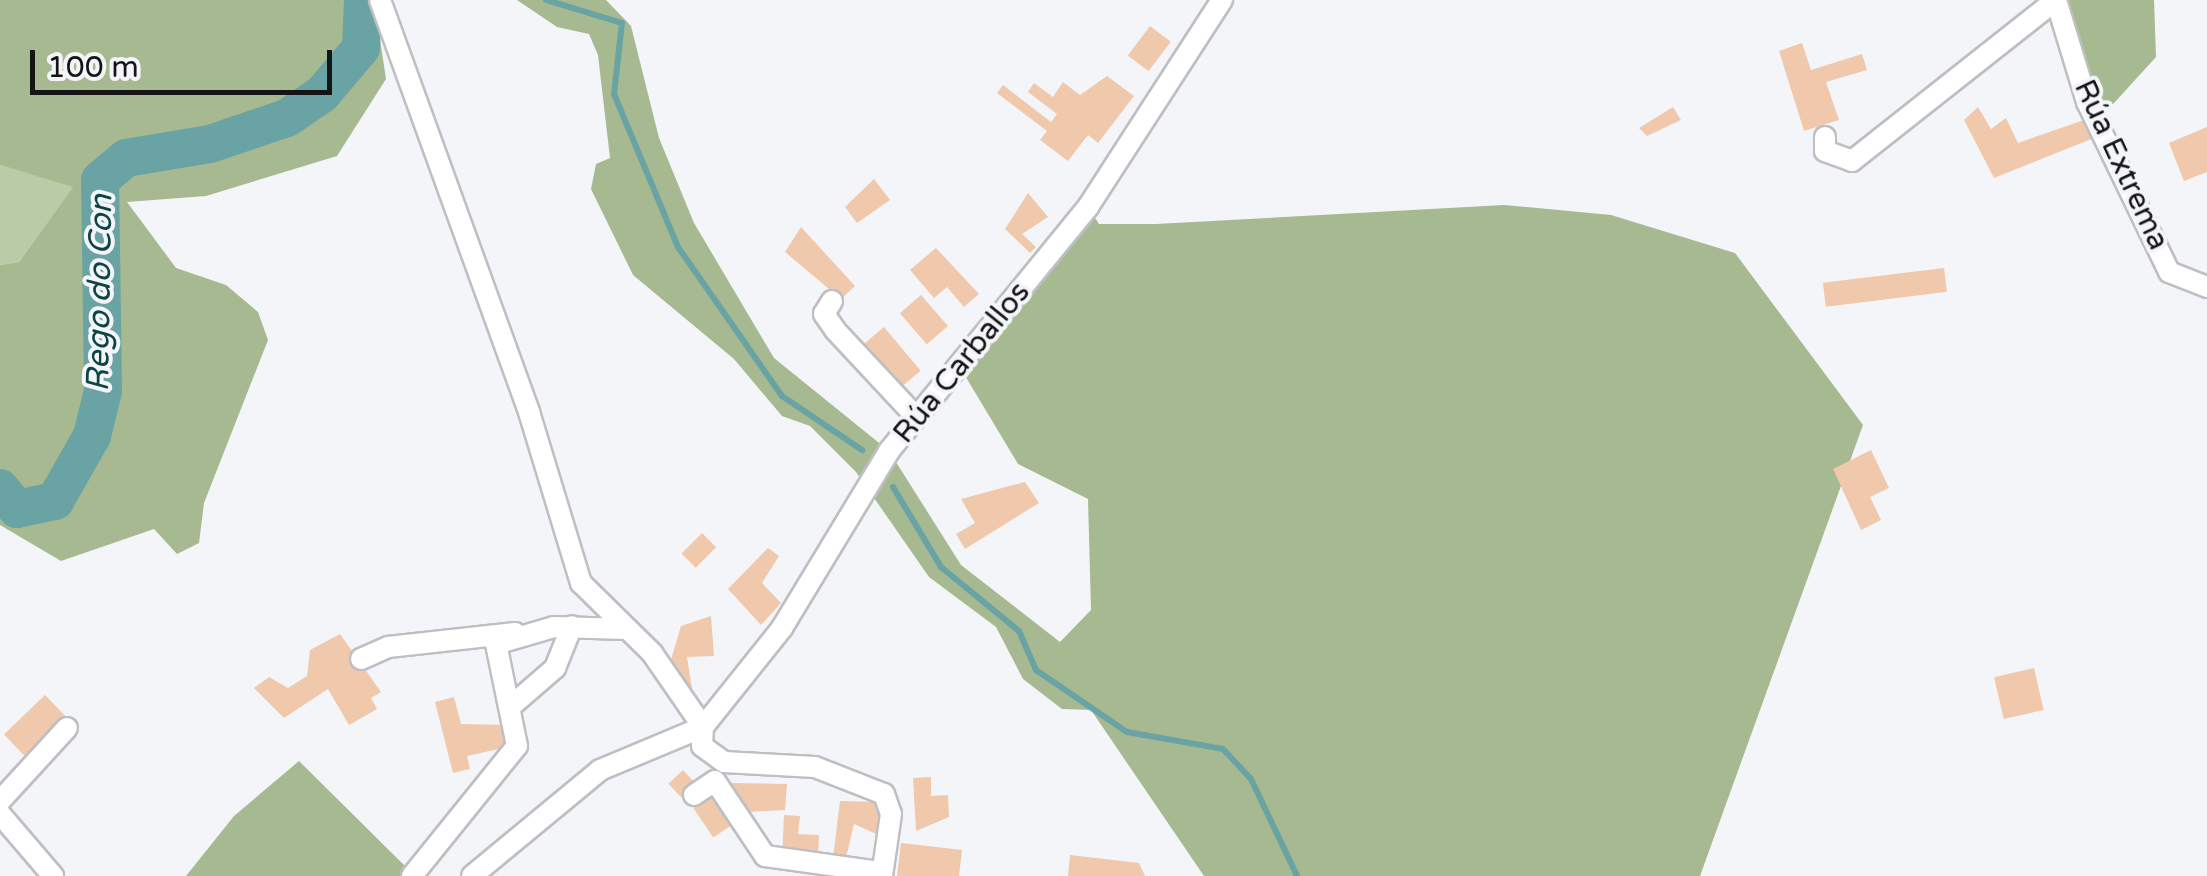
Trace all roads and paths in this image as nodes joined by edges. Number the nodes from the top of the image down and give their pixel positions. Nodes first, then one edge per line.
1 (380, 0) edge
2 (1222, 0) edge
3 (2056, 0) edge
4 (1825, 137) dead end
5 (2207, 288) edge
6 (832, 300) dead end
7 (916, 417) junction
8 (572, 626) junction
9 (628, 630) junction
10 (516, 635) junction
11 (361, 659) dead end
12 (510, 706) junction
13 (703, 727) junction
14 (67, 728) dead end
15 (694, 795) dead end
16 (0, 801) edge
17 (0, 814) edge
18 (882, 874) edge
19 (53, 876) edge
20 (412, 876) edge
21 (472, 876) edge

1 - 9 street
2 - 7 street, Rúa Carballos
3 - 4 street
3 - 5 street, Rúa Extrema
6 - 7 street
7 - 13 street, Rúa Carballos
8 - 9 street
8 - 10 street
8 - 12 street
9 - 13 street
10 - 11 street
10 - 12 street
12 - 20 street
13 - 18 street
13 - 21 street, Rúa Carballos
14 - 16 street
15 - 18 street
17 - 19 street

